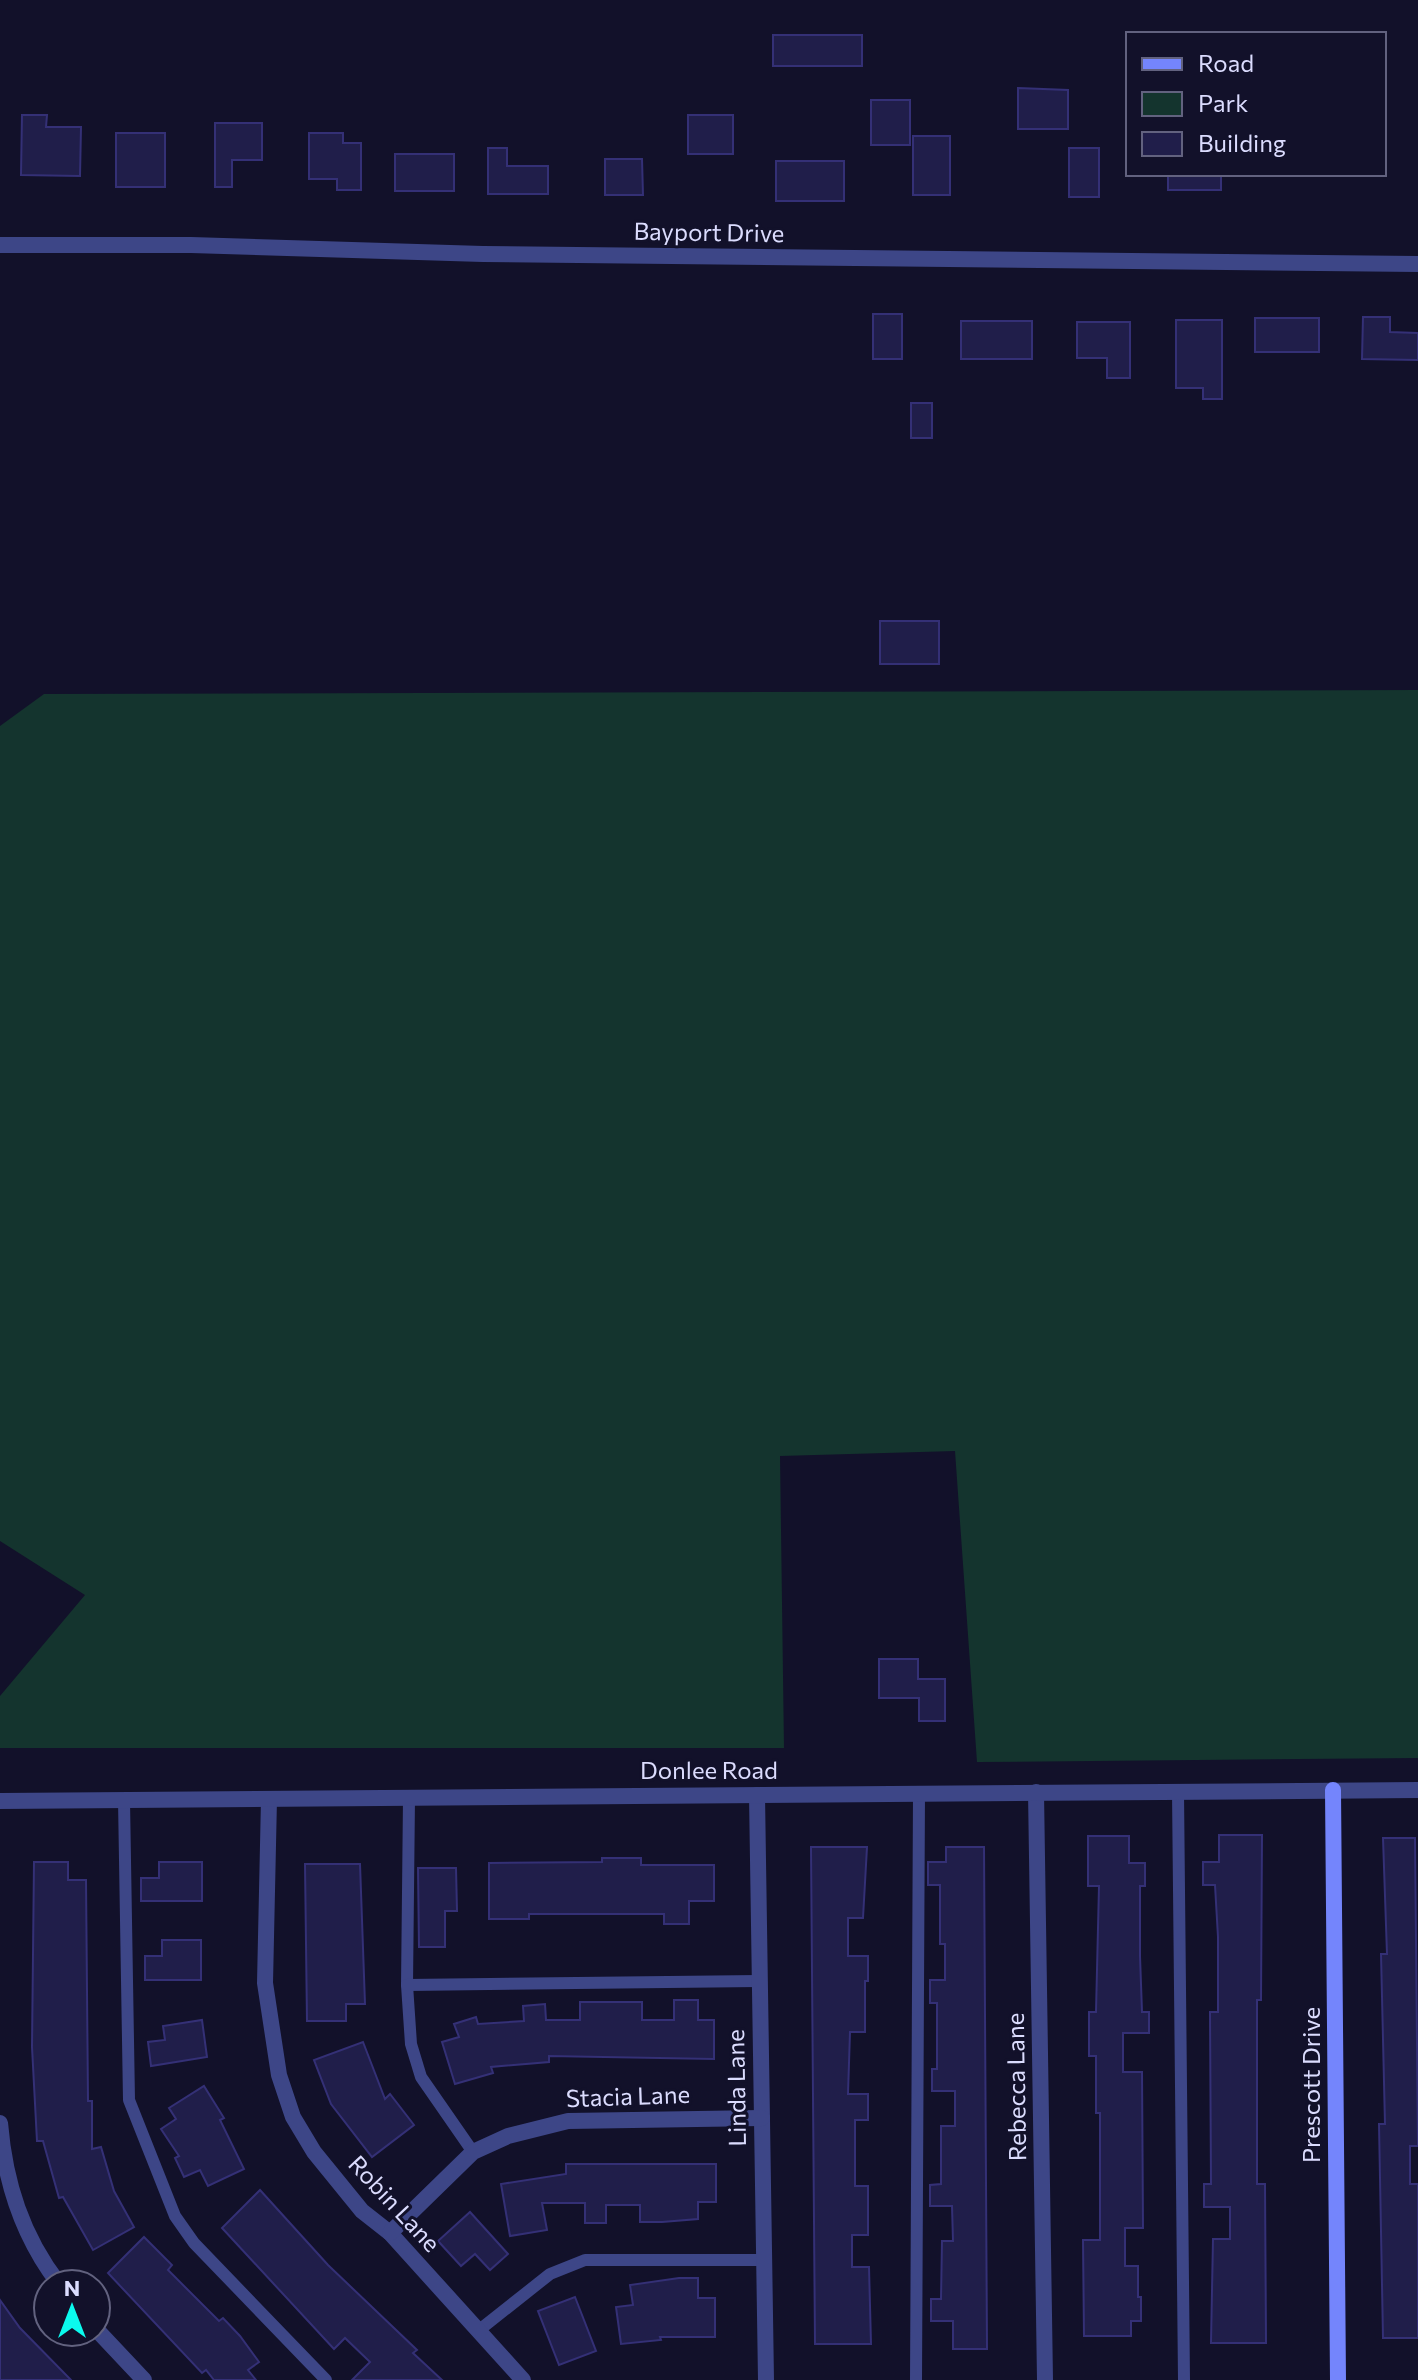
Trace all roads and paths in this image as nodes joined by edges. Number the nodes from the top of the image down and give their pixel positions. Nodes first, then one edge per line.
1 (0, 245) edge
2 (1418, 264) edge
3 (1333, 1790) junction
4 (1418, 1790) edge
5 (1036, 1792) junction
6 (1178, 1792) junction
7 (919, 1794) junction
8 (757, 1795) junction
9 (409, 1798) junction
10 (269, 1799) junction
11 (124, 1800) junction
12 (0, 1801) edge
13 (759, 1981) junction
14 (407, 1985) junction
15 (762, 2118) junction
16 (0, 2123) edge
17 (473, 2152) junction
18 (390, 2233) junction
19 (764, 2260) junction
20 (48, 2268) edge
21 (478, 2331) junction
22 (112, 2346) edge
23 (144, 2380) edge
24 (326, 2380) edge
25 (523, 2380) edge
26 (766, 2380) edge
27 (916, 2380) edge
28 (1045, 2380) edge
29 (1184, 2380) edge
30 (1338, 2380) edge

1 - 2 street, Bayport Drive
3 - 4 street, Donlee Road
3 - 6 street, Donlee Road
3 - 30 street, Prescott Drive
5 - 6 street, Donlee Road
5 - 7 street, Donlee Road
5 - 28 street, Rebecca Lane
6 - 29 lane
7 - 8 street, Donlee Road
7 - 27 lane
8 - 9 street, Donlee Road
8 - 13 street, Linda Lane
9 - 10 street, Donlee Road
9 - 14 lane
10 - 11 street, Donlee Road
10 - 18 street, Robin Lane
11 - 12 street, Donlee Road
11 - 24 lane
13 - 14 lane
13 - 15 street, Linda Lane
14 - 17 lane
15 - 17 street, Stacia Lane
15 - 19 street, Linda Lane
16 - 20 street
17 - 18 street, Stacia Lane
18 - 21 street, Robin Lane
19 - 21 lane
19 - 26 street, Linda Lane
21 - 25 street, Robin Lane
22 - 23 street

